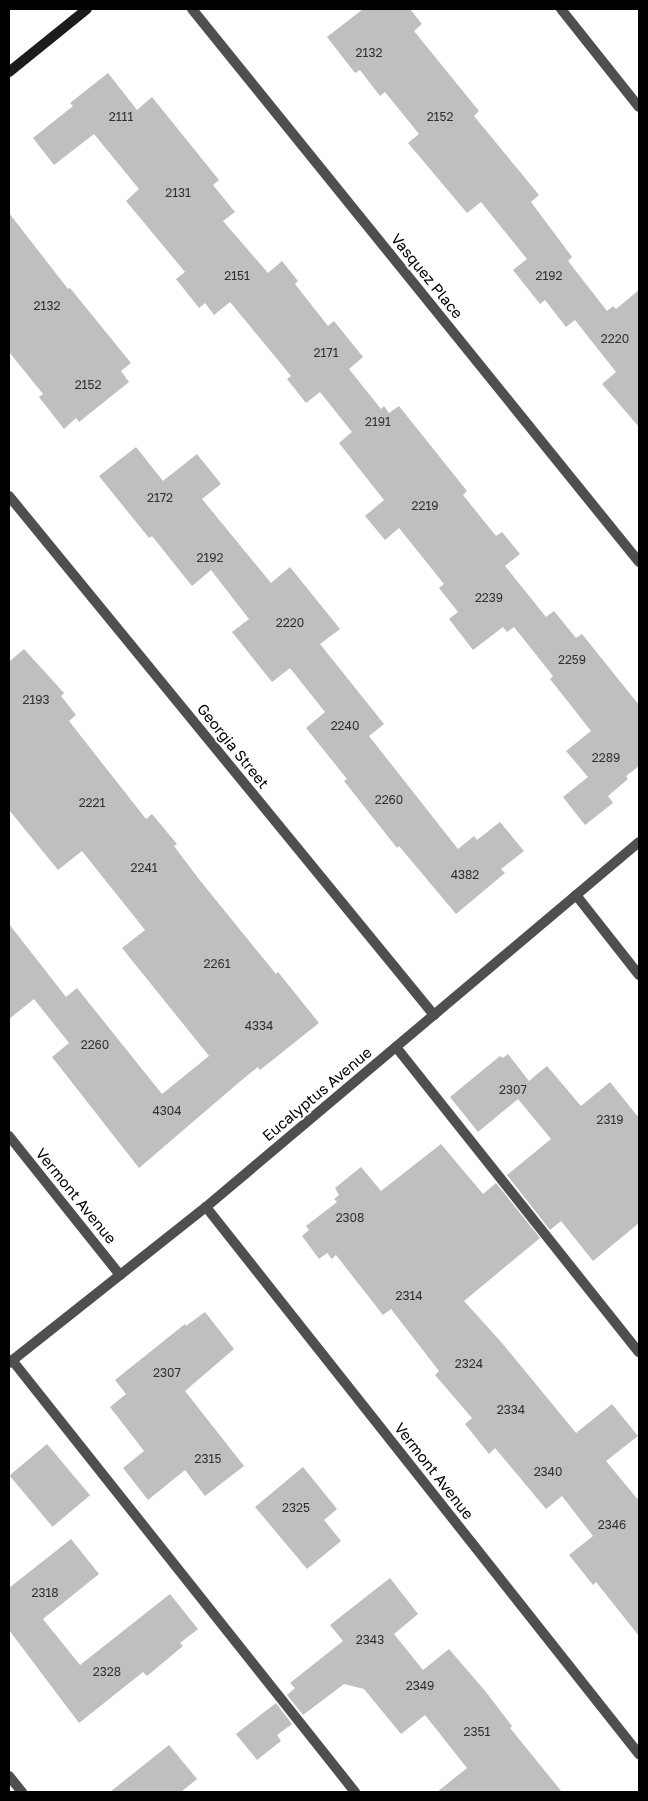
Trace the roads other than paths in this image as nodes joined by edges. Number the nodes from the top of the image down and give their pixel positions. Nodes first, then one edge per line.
1 (87, 9) edge
2 (192, 9) edge
3 (561, 9) edge
4 (9, 72) edge
5 (639, 106) edge
6 (9, 496) edge
7 (639, 562) edge
8 (639, 842) edge
9 (576, 895) junction
10 (639, 976) edge
11 (434, 1014) junction
12 (396, 1047) junction
13 (9, 1136) edge
14 (206, 1207) junction
15 (120, 1275) junction
16 (639, 1352) edge
17 (10, 1361) edge
18 (639, 1754) edge
19 (9, 1776) edge
20 (22, 1792) edge
21 (355, 1792) edge

1 - 4 street
2 - 7 street, Vasquez Place
3 - 5 street
6 - 11 street, Georgia Street
8 - 9 street, Eucalyptus Avenue
9 - 10 street
9 - 11 street, Eucalyptus Avenue
11 - 12 street, Eucalyptus Avenue
12 - 14 street, Eucalyptus Avenue
12 - 16 street
13 - 15 street, Vermont Avenue
14 - 15 street, Eucalyptus Avenue
14 - 18 street, Vermont Avenue
15 - 17 street, Eucalyptus Avenue
17 - 21 street
19 - 20 street

